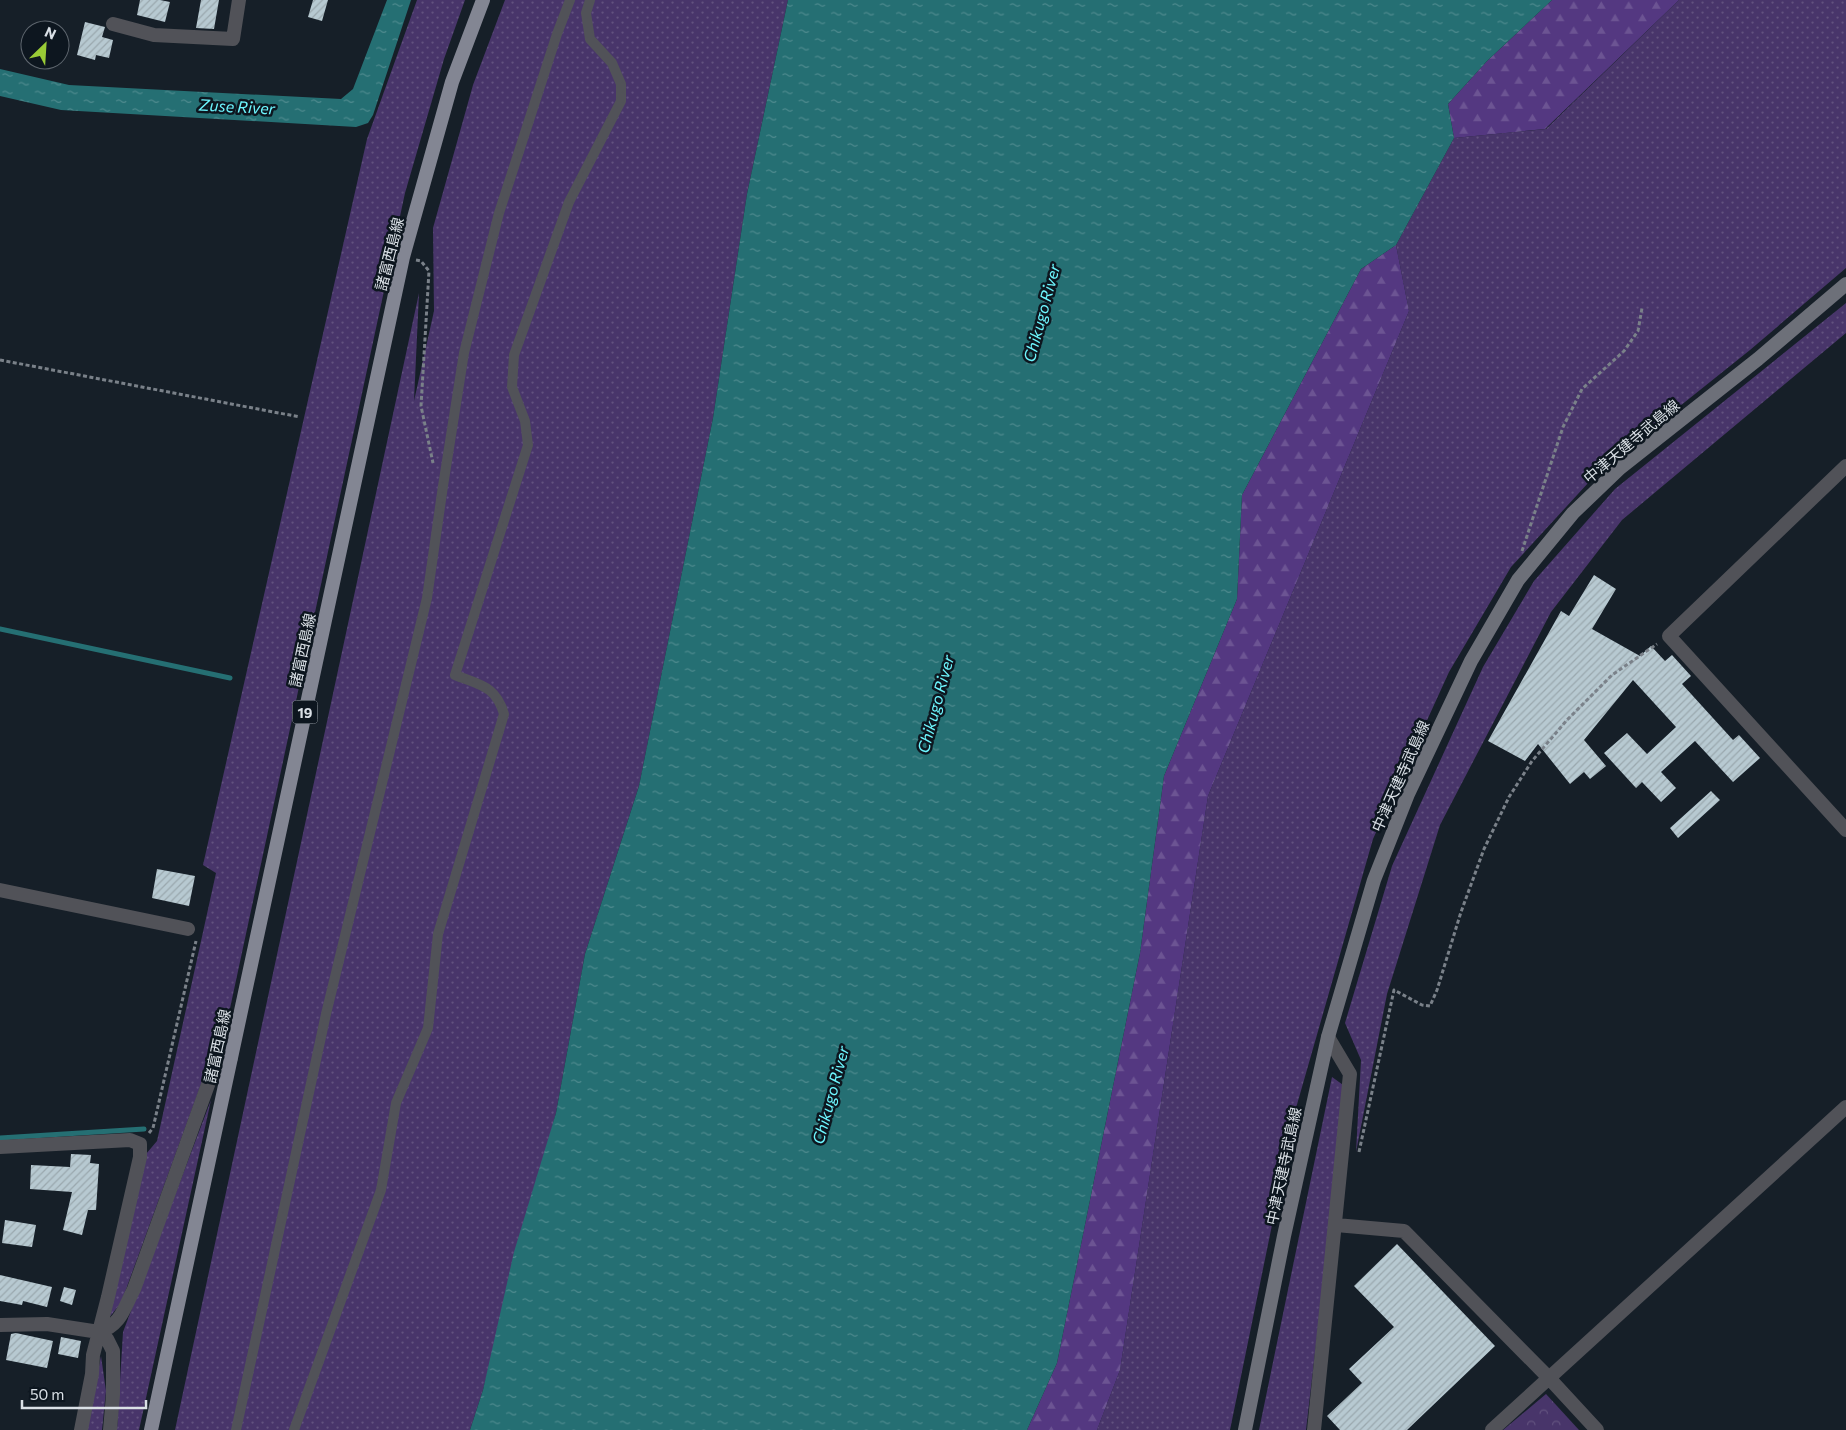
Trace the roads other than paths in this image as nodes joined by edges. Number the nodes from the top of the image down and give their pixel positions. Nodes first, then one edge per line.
1 (239, 0) edge
2 (483, 0) edge
3 (570, 0) edge
4 (590, 0) edge
5 (113, 24) dead end
6 (1846, 284) edge
7 (1846, 466) edge
8 (1846, 830) edge
9 (0, 890) edge
10 (188, 929) road end
11 (1328, 1037) junction
12 (231, 1058) junction
13 (1846, 1107) edge
14 (0, 1147) edge
15 (1336, 1225) junction
16 (0, 1325) edge
17 (99, 1332) junction
18 (1549, 1378) junction
19 (81, 1430) edge
20 (110, 1430) edge
21 (151, 1430) edge
22 (236, 1430) edge
23 (294, 1430) edge
24 (1245, 1430) edge
25 (1314, 1430) edge
26 (1492, 1430) edge
27 (1597, 1430) edge

1 - 5 street
2 - 12 main road, 諸富西島線 / 19
3 - 22 lane
4 - 23 lane
6 - 11 main road, 中津天建寺武島線
7 - 8 street
9 - 10 street
11 - 15 street
11 - 24 main road, 中津天建寺武島線
12 - 17 street
12 - 21 main road, 諸富西島線 / 19
13 - 18 street
14 - 17 street
15 - 18 street
15 - 25 street
16 - 17 street
17 - 19 street
17 - 20 street
18 - 26 street
18 - 27 street

